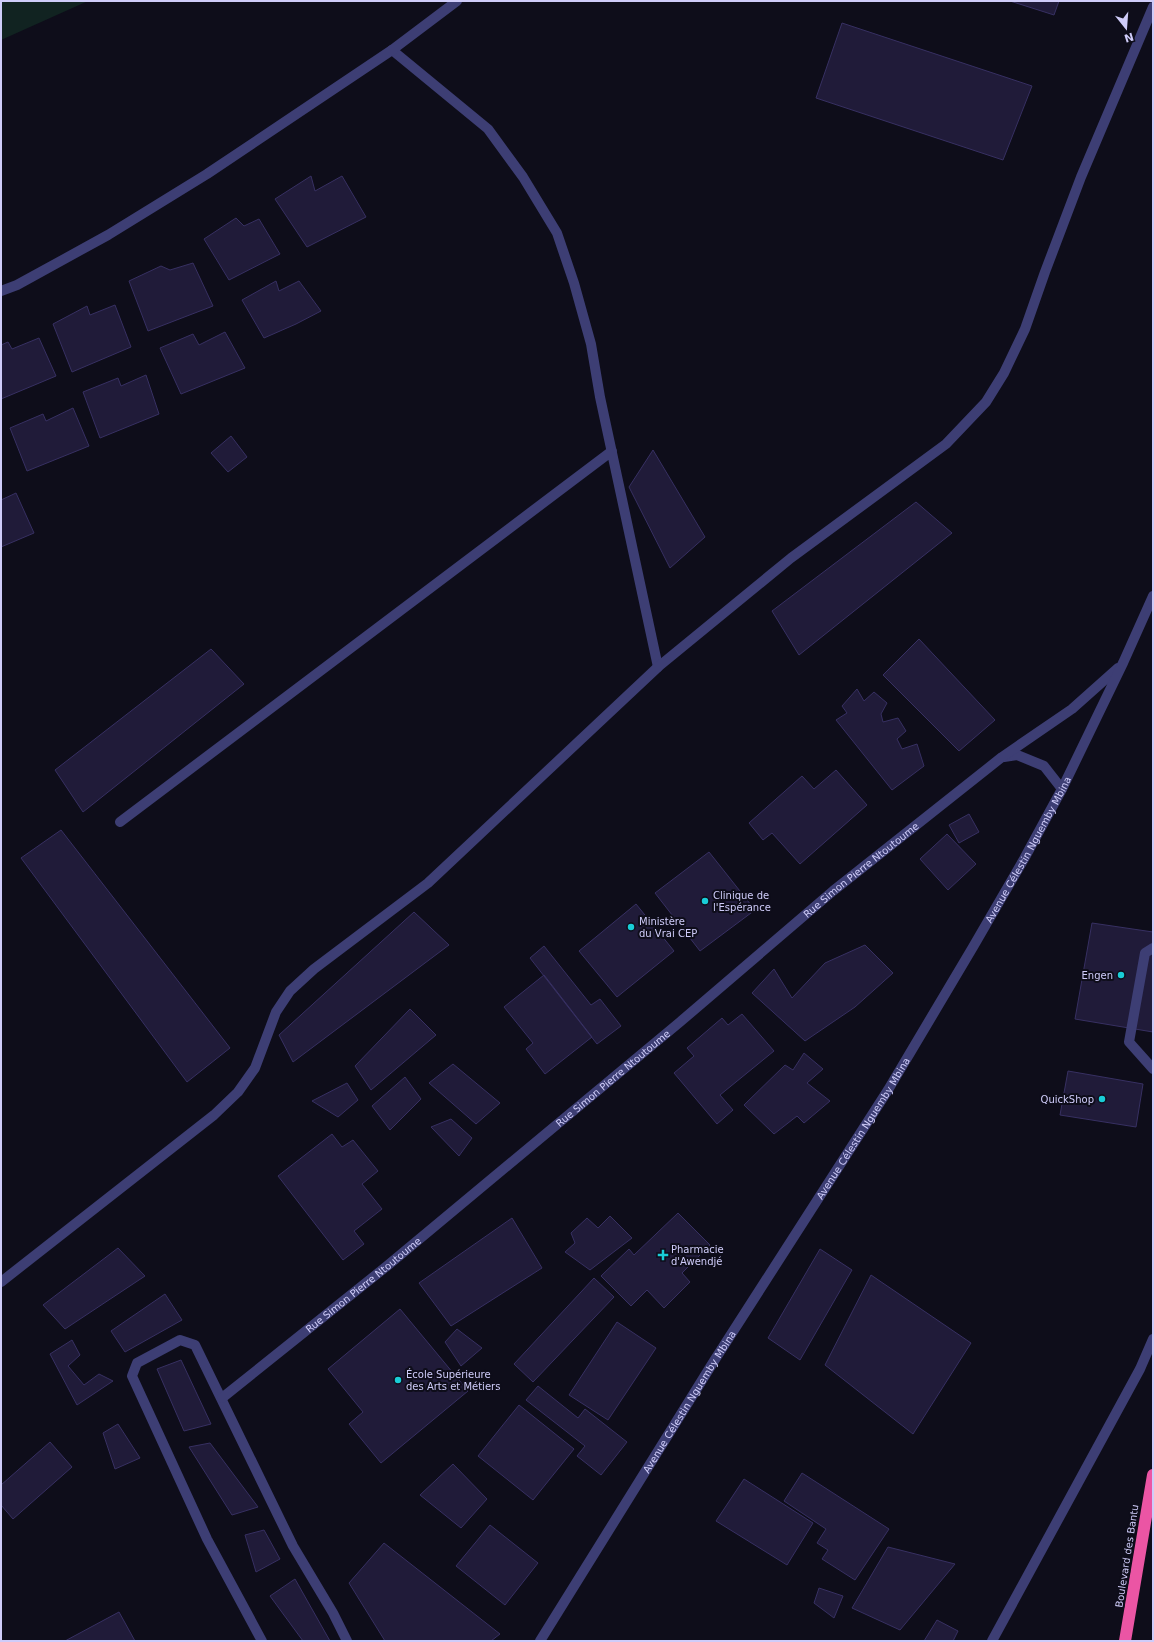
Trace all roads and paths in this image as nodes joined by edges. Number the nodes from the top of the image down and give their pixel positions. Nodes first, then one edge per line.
1 (457, 1) edge
2 (1153, 7) edge
3 (392, 50) junction
4 (1, 291) edge
5 (612, 451) junction
6 (1153, 596) edge
7 (1123, 663) junction
8 (658, 667) junction
9 (1002, 757) junction
10 (1062, 789) junction
11 (120, 822) dead end
12 (1153, 948) edge
13 (1153, 1069) edge
14 (1, 1282) edge
15 (1153, 1339) edge
16 (222, 1398) junction
17 (1153, 1475) edge
18 (262, 1641) edge
19 (347, 1641) edge
20 (540, 1641) edge
21 (992, 1641) edge
22 (1125, 1641) edge

1 - 3 street
2 - 8 street
3 - 4 street
3 - 5 street
5 - 8 street
5 - 11 street
6 - 7 street, Avenue Célestin Nguemby Mbina
7 - 9 street, Rue Simon Pierre Ntoutoume
7 - 10 street, Avenue Célestin Nguemby Mbina
8 - 14 street
9 - 10 street
9 - 16 street, Rue Simon Pierre Ntoutoume
10 - 20 street, Avenue Célestin Nguemby Mbina
12 - 13 street
15 - 21 street
16 - 18 street
16 - 19 street
17 - 22 highway, Boulevard des Bantu

